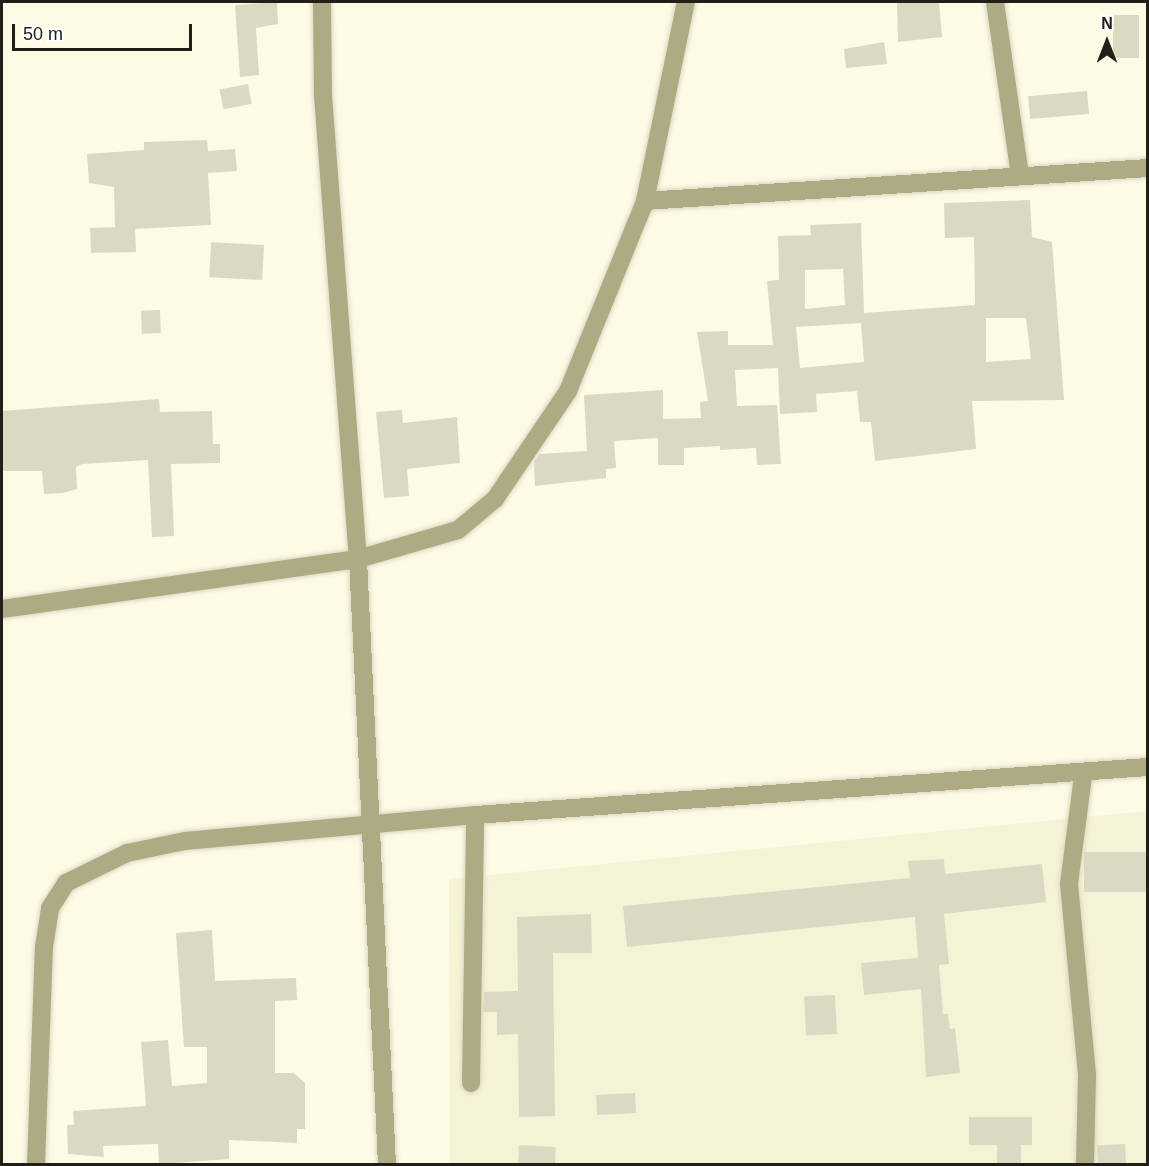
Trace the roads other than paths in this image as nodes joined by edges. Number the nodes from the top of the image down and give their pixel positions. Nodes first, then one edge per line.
1 (322, 2) edge
2 (686, 2) edge
3 (995, 2) edge
4 (1148, 168) edge
5 (1020, 175) junction
6 (645, 201) junction
7 (358, 559) junction
8 (2, 609) edge
9 (1148, 767) edge
10 (1083, 776) junction
11 (475, 816) junction
12 (373, 826) junction
13 (471, 1083) dead end
14 (36, 1164) edge
15 (387, 1164) edge
16 (1085, 1164) edge

1 - 7 street
2 - 6 street
3 - 5 street
4 - 5 street
5 - 6 street
6 - 7 street
7 - 8 street
7 - 12 street
9 - 10 street
10 - 11 street
10 - 16 street
11 - 12 street
11 - 13 street
12 - 14 street
12 - 15 street

